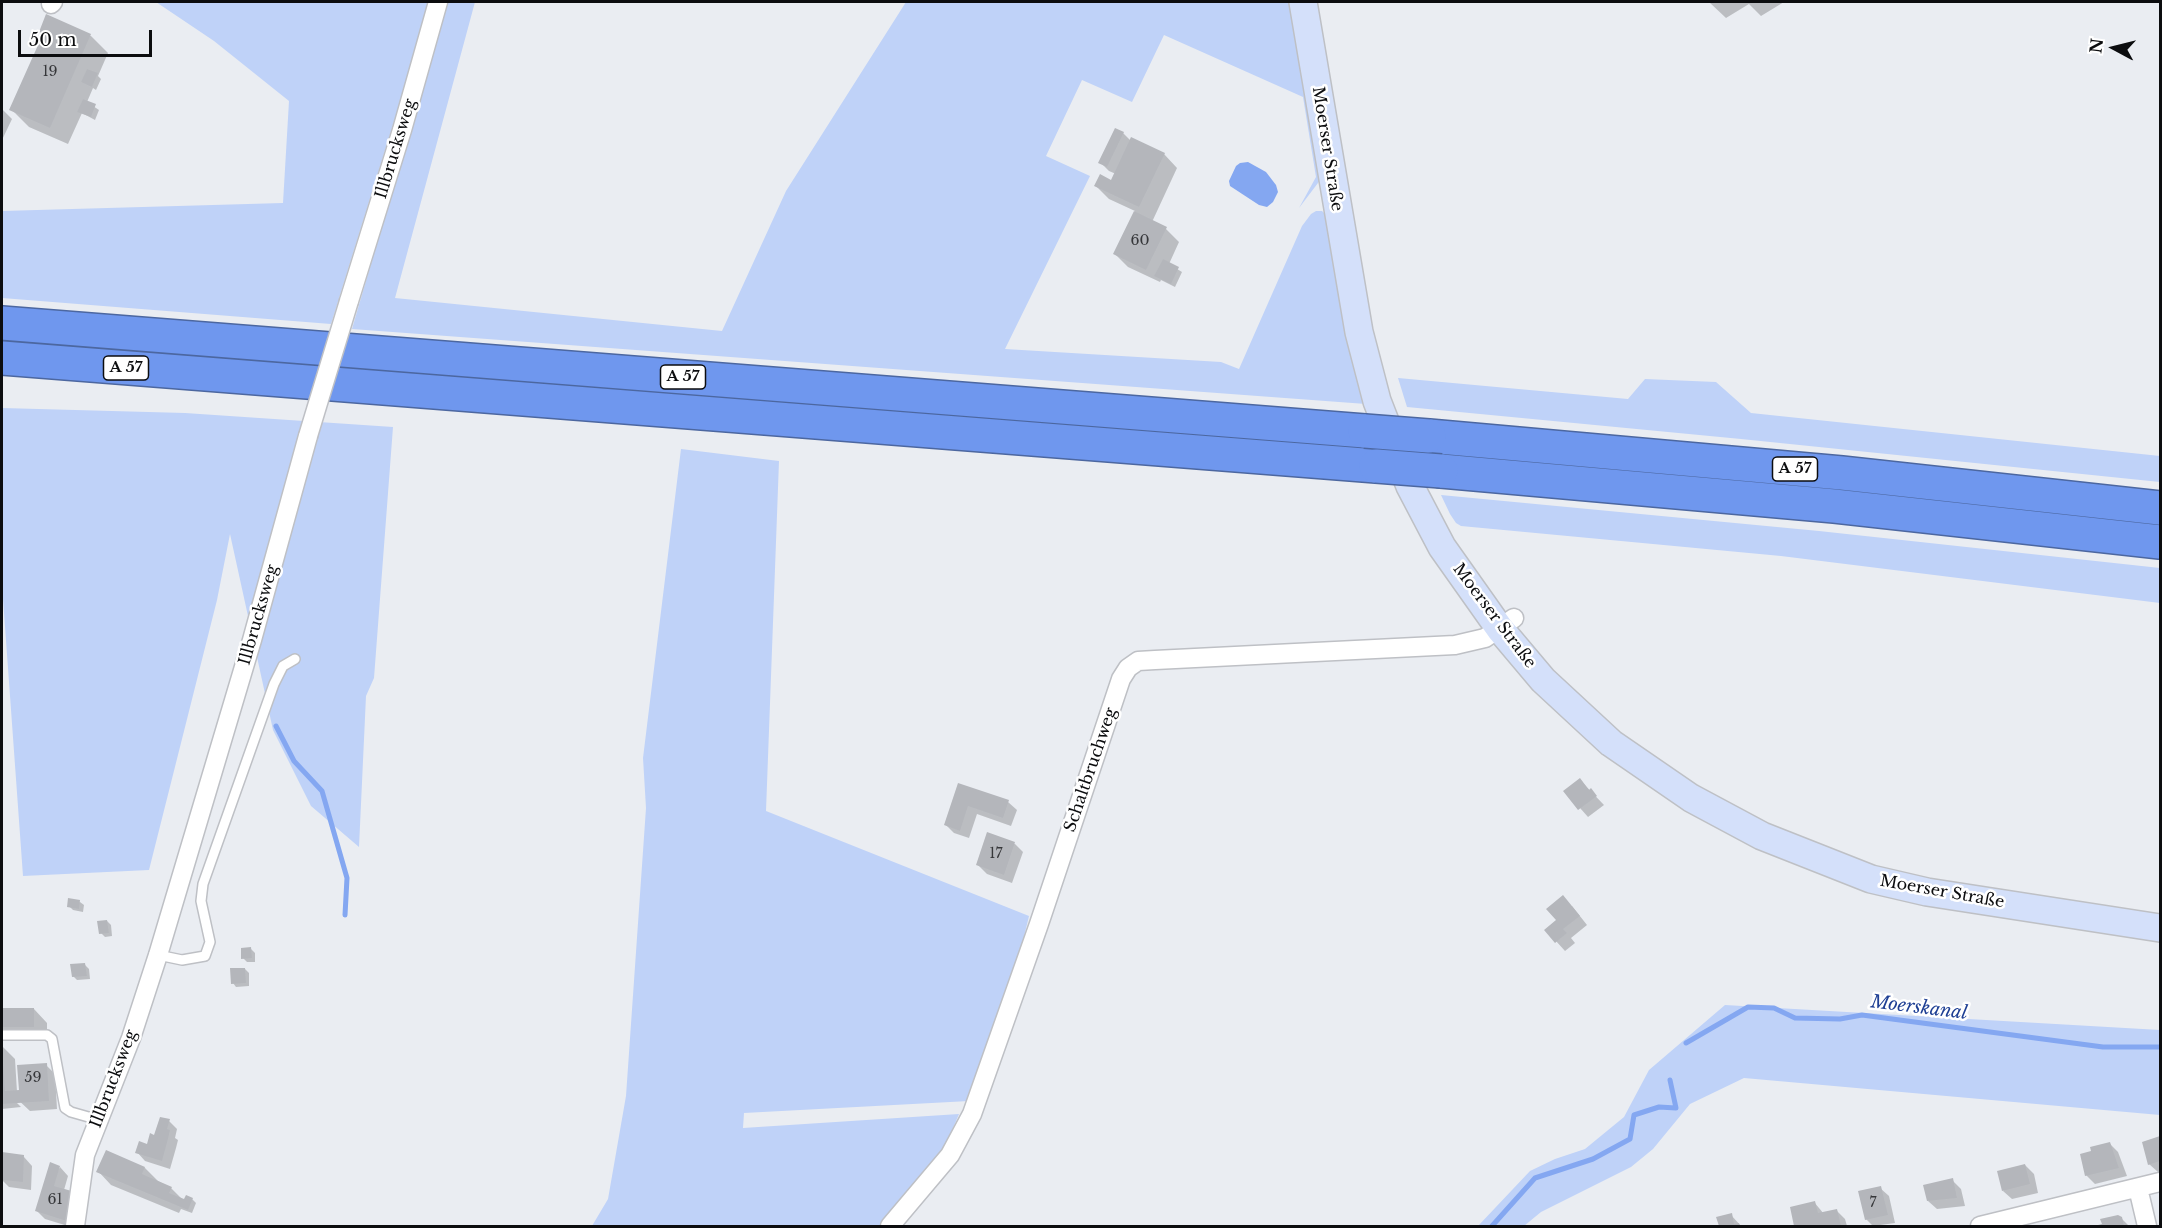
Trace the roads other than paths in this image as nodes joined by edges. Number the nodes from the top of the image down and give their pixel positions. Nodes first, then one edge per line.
1 (438, 2) edge
2 (1303, 2) edge
3 (2, 323) edge
4 (2, 358) edge
5 (2160, 508) edge
6 (2160, 542) edge
7 (1507, 624) junction
8 (295, 659) dead end
9 (2160, 928) edge
10 (158, 955) junction
11 (2, 1035) edge
12 (99, 1120) junction
13 (2160, 1182) edge
14 (2138, 1188) junction
15 (75, 1227) edge
16 (890, 1227) edge
17 (1980, 1227) edge
18 (2147, 1227) edge

1 - 10 street, Illbrucksweg, bridge
2 - 7 street, Moerser Straße
3 - 5 highway, A 57, bridge
4 - 6 highway, A 57, bridge
7 - 9 street, Moerser Straße
7 - 16 street, Schaltbruchweg
8 - 10 lane
10 - 12 street, Illbrucksweg
11 - 12 lane
12 - 15 street, Illbrucksweg
13 - 14 street
14 - 17 street
14 - 18 street

